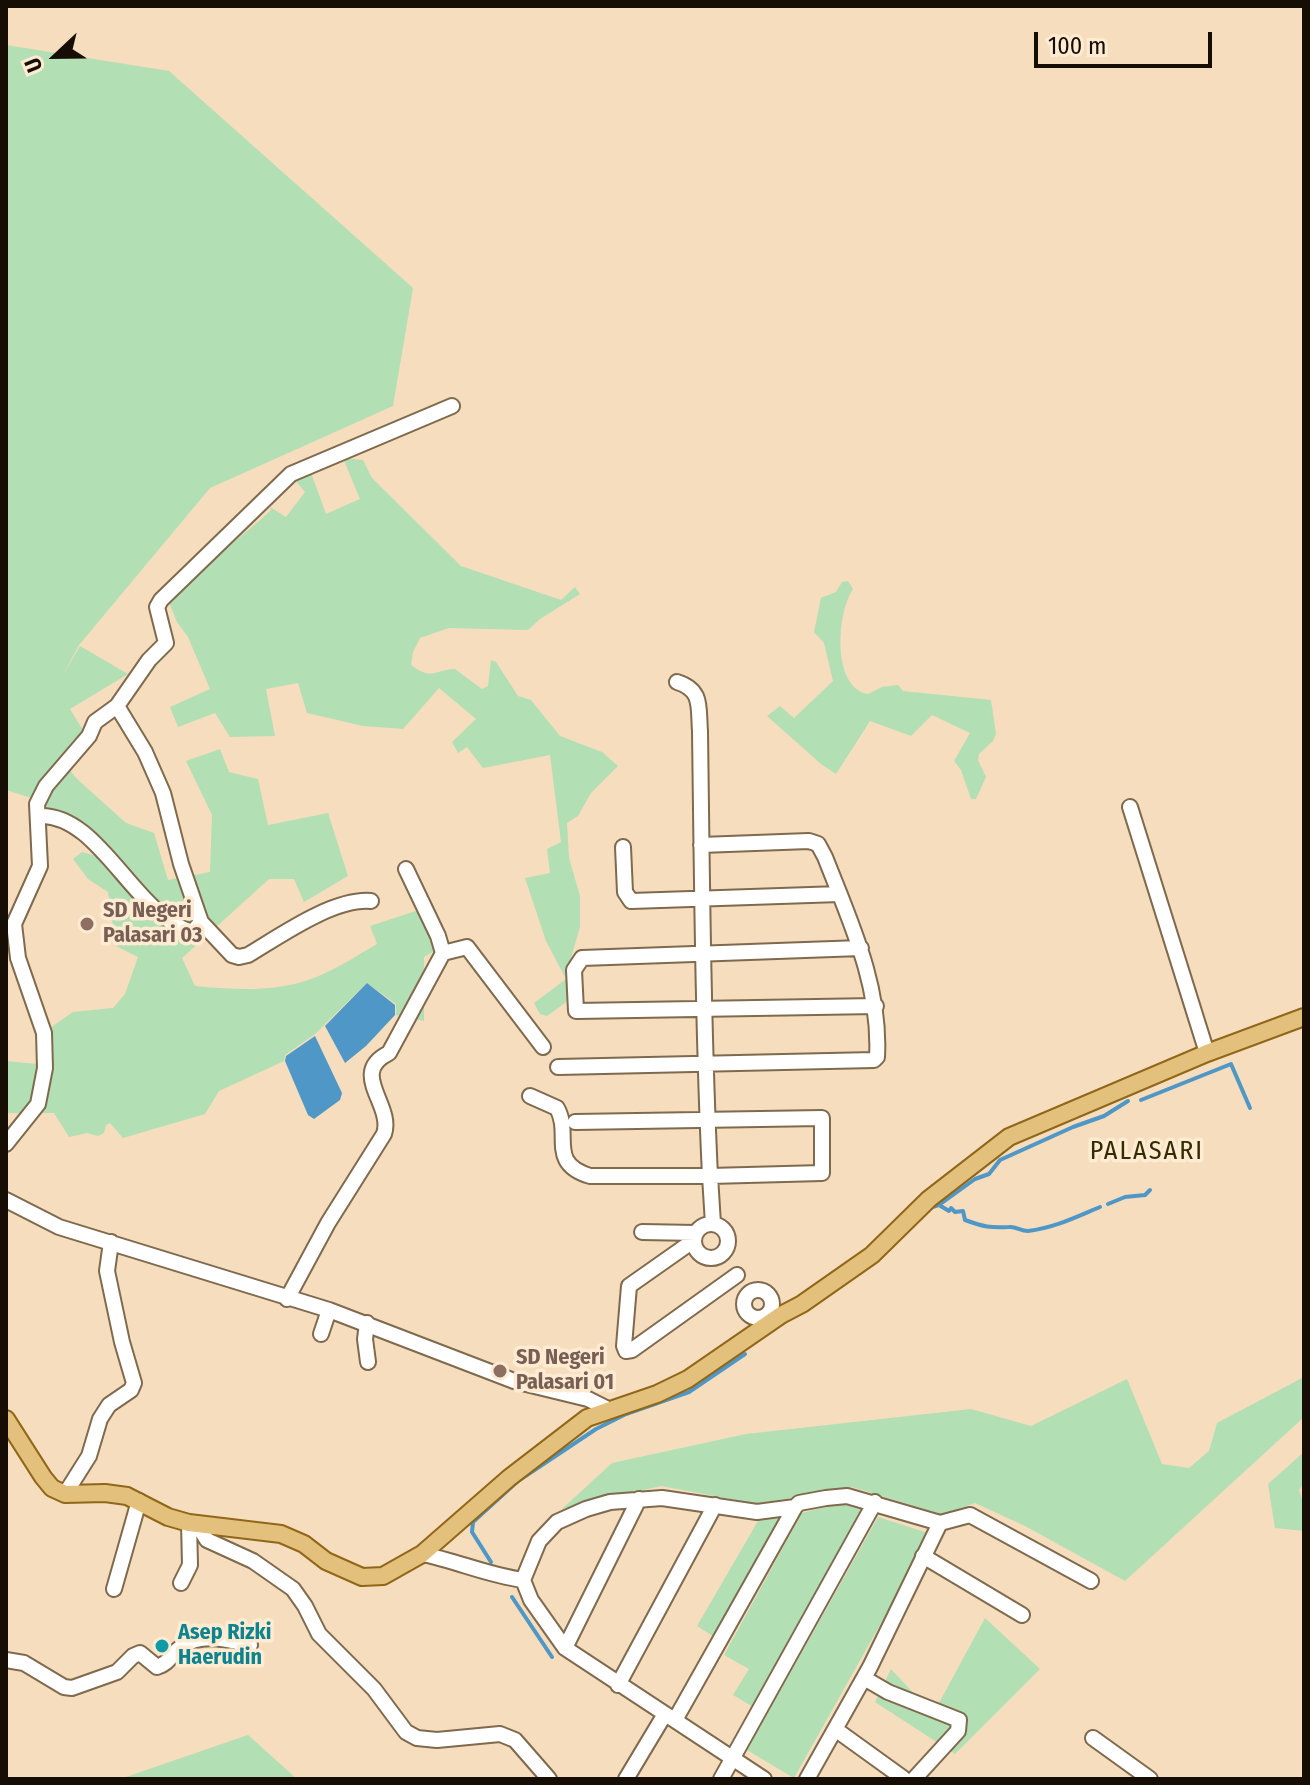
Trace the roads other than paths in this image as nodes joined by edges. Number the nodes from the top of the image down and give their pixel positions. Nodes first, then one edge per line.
1 (452, 406) dead end
2 (677, 682) dead end
3 (117, 706) junction
4 (1130, 807) dead end
5 (38, 816) junction
6 (701, 845) junction
7 (623, 847) dead end
8 (406, 869) dead end
9 (840, 894) junction
10 (701, 900) junction
11 (371, 901) dead end
12 (201, 922) junction
13 (861, 948) junction
14 (443, 953) junction
15 (703, 954) junction
16 (876, 1006) junction
17 (705, 1009) junction
18 (1304, 1017) edge
19 (543, 1047) dead end
20 (1207, 1053) junction
21 (705, 1065) junction
22 (558, 1067) dead end
23 (530, 1096) dead end
24 (575, 1122) dead end
25 (707, 1122) junction
26 (6, 1144) edge
27 (710, 1176) junction
28 (6, 1200) edge
29 (713, 1224) junction
30 (642, 1232) dead end
31 (695, 1237) junction
32 (111, 1242) junction
33 (721, 1255) junction
34 (737, 1275) junction
35 (287, 1299) junction
36 (329, 1310) junction
37 (768, 1320) junction
38 (367, 1323) junction
39 (321, 1334) dead end
40 (368, 1362) dead end
41 (608, 1409) junction
42 (8, 1427) edge
43 (65, 1494) junction
44 (639, 1499) junction
45 (139, 1501) junction
46 (875, 1502) junction
47 (715, 1505) junction
48 (795, 1507) junction
49 (940, 1523) junction
50 (193, 1524) junction
51 (422, 1554) junction
52 (923, 1556) junction
53 (523, 1580) junction
54 (1091, 1581) dead end
55 (181, 1583) dead end
56 (114, 1589) dead end
57 (1022, 1615) dead end
58 (250, 1645) dead end
59 (565, 1648) junction
60 (6, 1660) edge
61 (864, 1678) junction
62 (618, 1685) junction
63 (670, 1717) junction
64 (835, 1729) junction
65 (1093, 1738) dead end
66 (734, 1759) junction
67 (909, 1778) edge
68 (549, 1779) edge
69 (626, 1779) edge
70 (721, 1779) edge
71 (764, 1779) edge
72 (807, 1779) edge
73 (1150, 1779) edge

1 - 3 street
2 - 6 street
3 - 5 street
3 - 12 street
4 - 20 street
5 - 12 street
5 - 26 street
6 - 9 street
6 - 10 street
7 - 10 street
8 - 14 street
9 - 10 street
9 - 13 street
10 - 15 street
11 - 12 street
13 - 15 street
13 - 16 street
14 - 19 street
14 - 35 street
15 - 17 street
15 - 17 street
16 - 17 street
16 - 21 street
17 - 21 street
18 - 20 main road
20 - 37 main road
21 - 22 street
21 - 25 street
23 - 27 street
24 - 25 street
25 - 27 street
25 - 27 street
27 - 29 street
28 - 32 street
29 - 31 street
29 - 33 street
30 - 31 street
31 - 33 street
31 - 34 street
32 - 35 street
32 - 43 street
33 - 34 street
34 - 37 street
35 - 36 street
36 - 38 street
36 - 39 street
37 - 41 main road
38 - 40 street
38 - 41 street
41 - 51 main road
42 - 43 main road
43 - 45 main road
44 - 47 street
44 - 53 street
44 - 59 street
45 - 50 main road
45 - 56 street
46 - 48 street
46 - 49 street
46 - 66 street
47 - 48 street
47 - 62 street
48 - 63 street
49 - 52 street
49 - 54 street
50 - 51 main road
50 - 55 street
50 - 68 street
51 - 53 street
52 - 57 street
52 - 61 street
53 - 59 street
58 - 60 street
59 - 62 street
61 - 64 street
61 - 67 street
62 - 63 street
63 - 66 street
63 - 69 street
64 - 67 street
64 - 72 street
65 - 73 street
66 - 70 street
66 - 71 street

